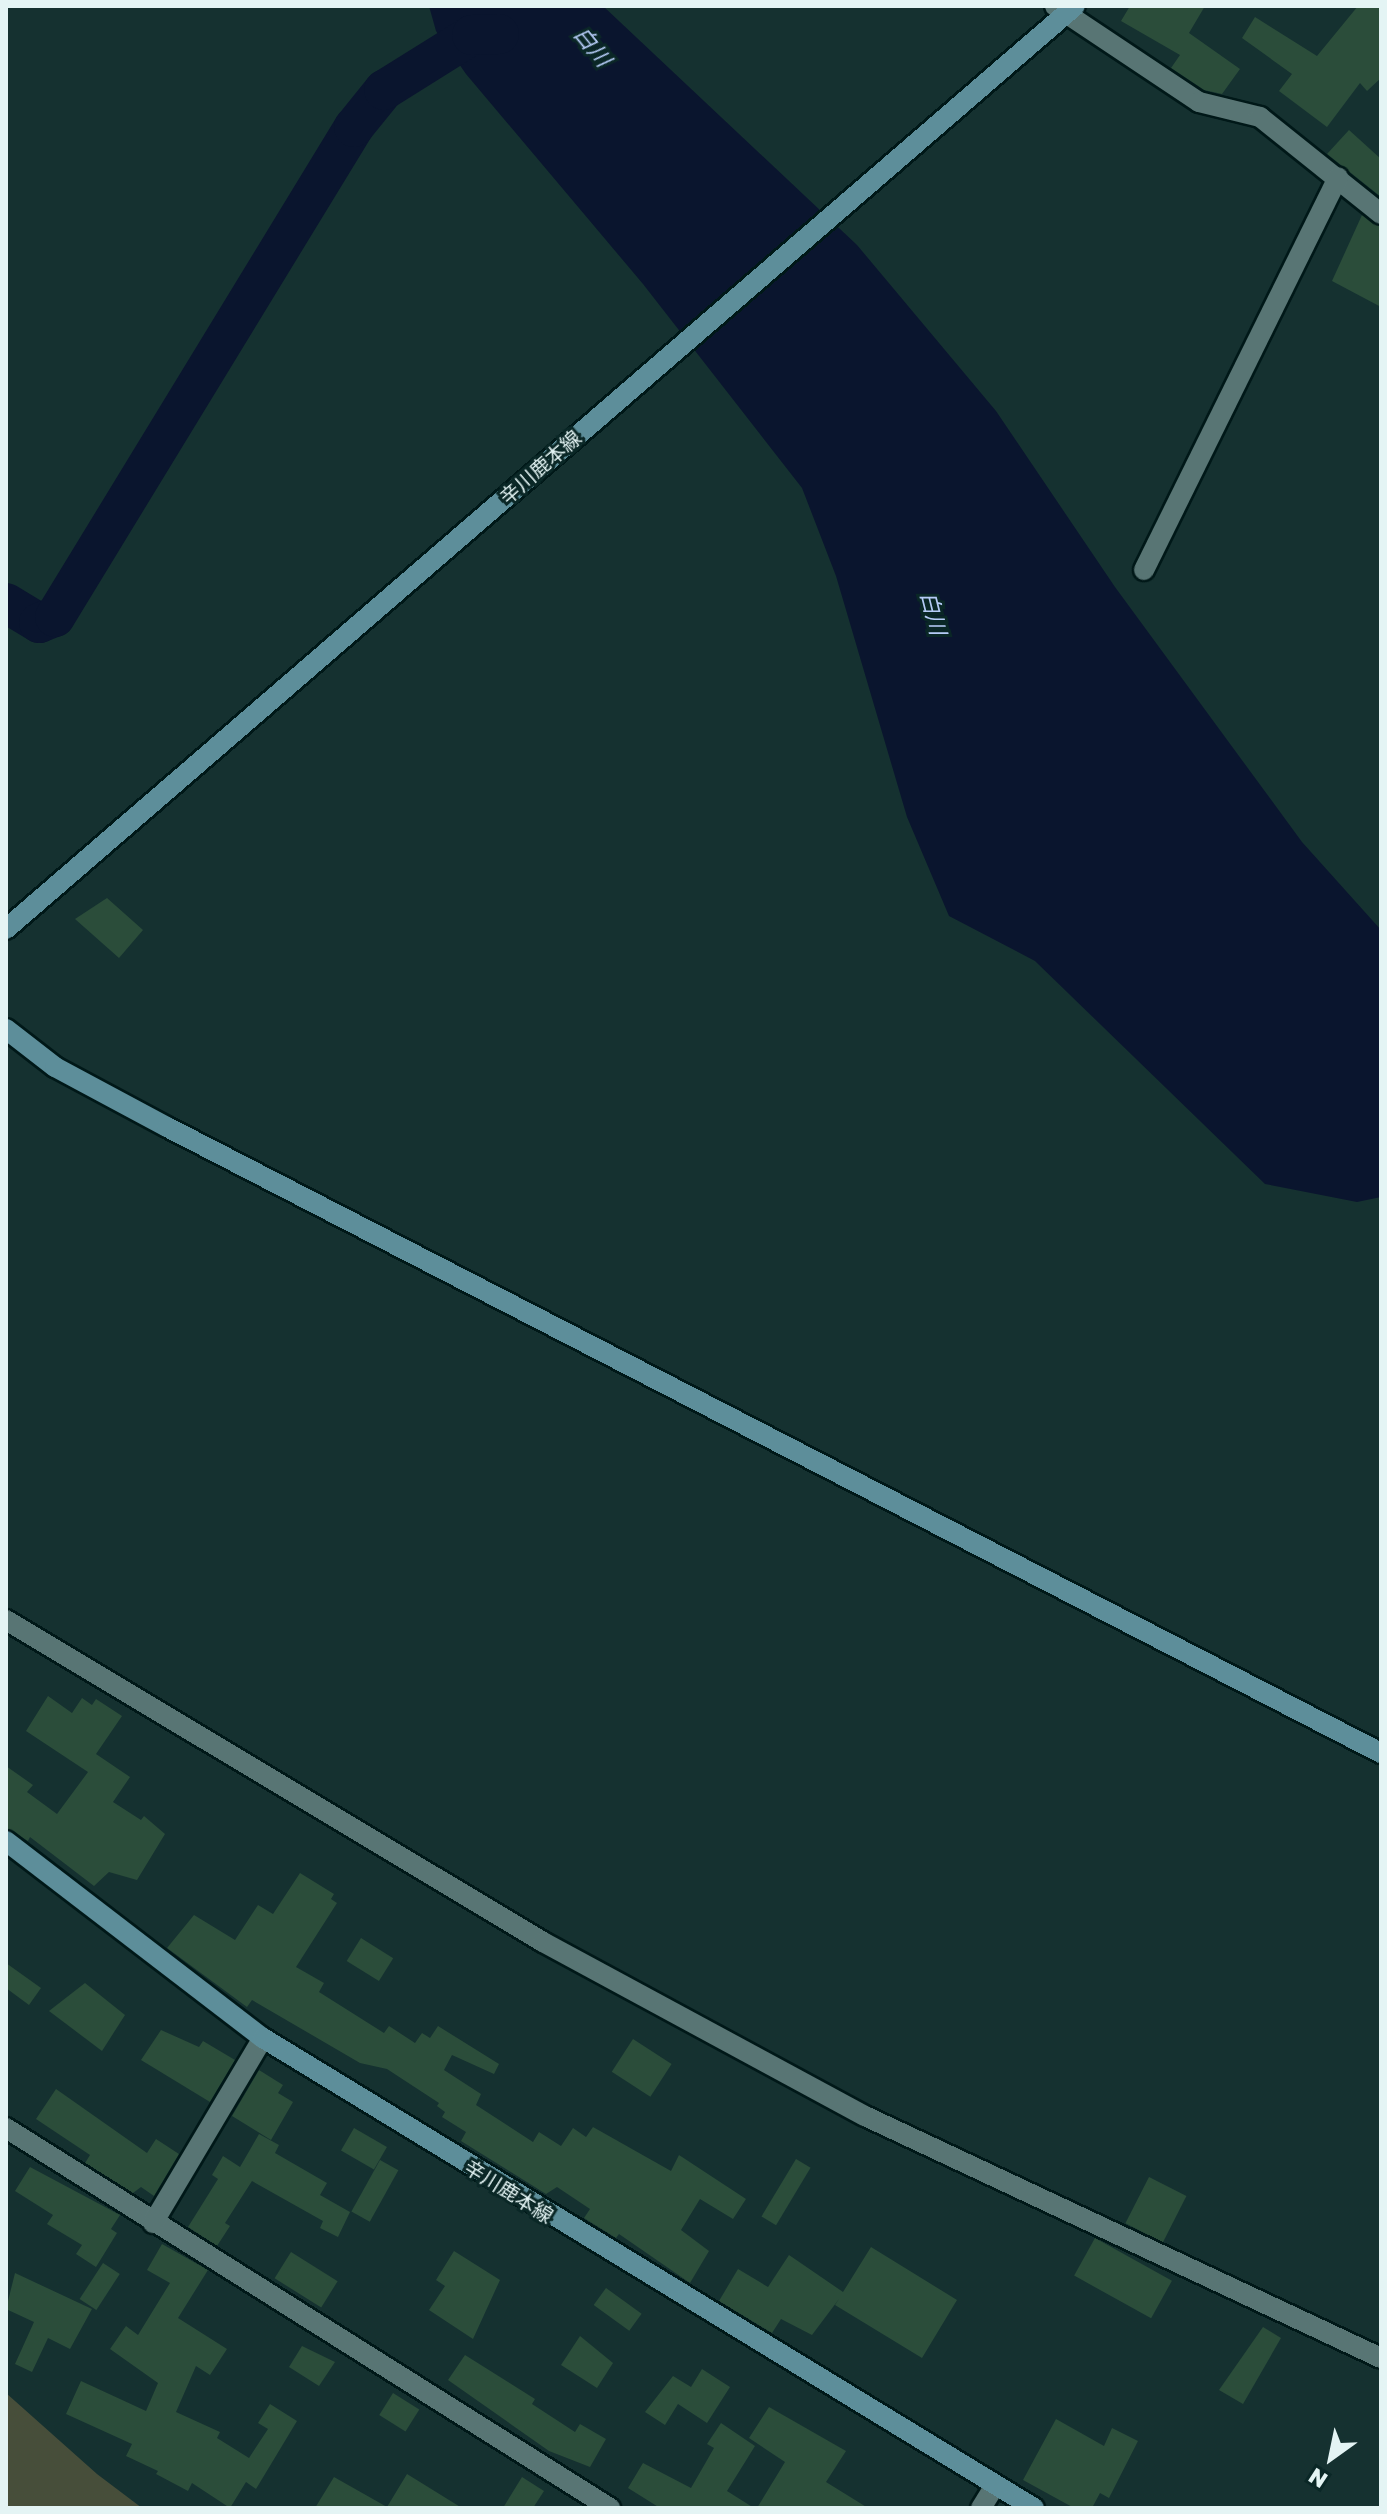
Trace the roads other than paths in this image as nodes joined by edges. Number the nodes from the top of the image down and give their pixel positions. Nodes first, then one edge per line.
1 (1066, 9) edge
2 (1338, 177) junction
3 (1381, 214) edge
4 (1144, 570) dead end
5 (6, 929) edge
6 (6, 1029) edge
7 (6, 1620) edge
8 (1381, 1753) edge
9 (6, 1841) edge
10 (263, 2038) junction
11 (6, 2128) edge
12 (153, 2223) junction
13 (1381, 2358) edge
14 (994, 2487) junction
15 (610, 2508) edge
16 (981, 2508) edge
17 (1034, 2508) edge

1 - 2 street
1 - 5 main road, 辛川鹿本線
2 - 3 street
2 - 4 street
6 - 8 main road
7 - 13 street
9 - 10 main road, 辛川鹿本線
10 - 12 street
10 - 14 main road, 辛川鹿本線
11 - 12 street
12 - 15 street
14 - 16 street
14 - 17 main road, 辛川鹿本線

